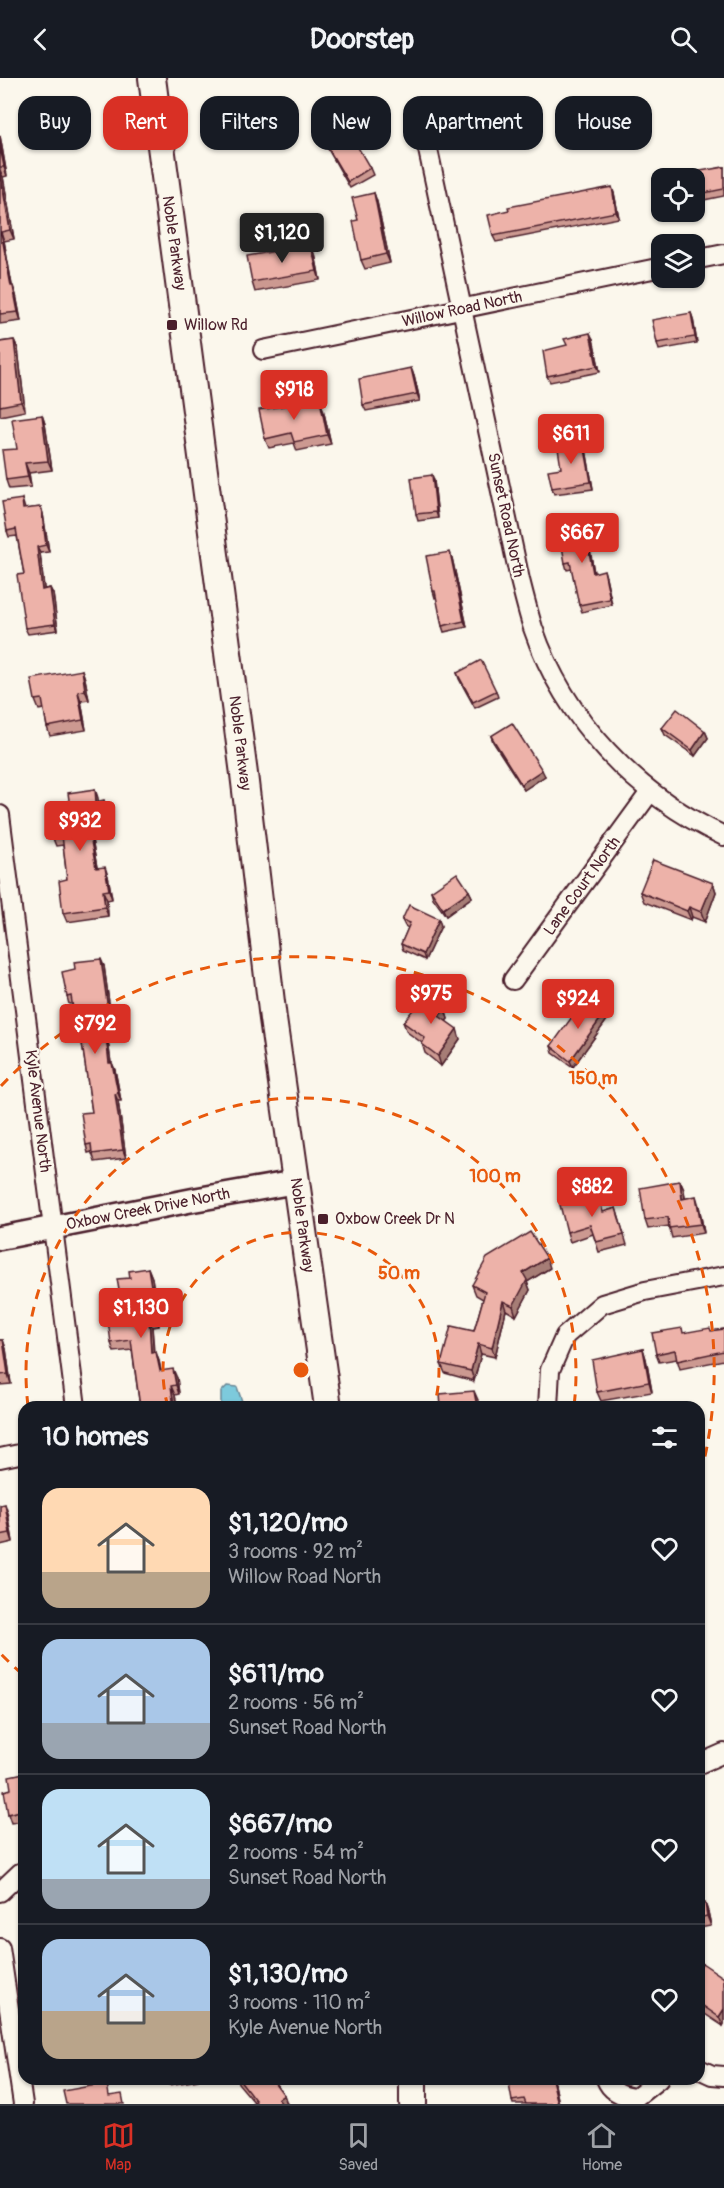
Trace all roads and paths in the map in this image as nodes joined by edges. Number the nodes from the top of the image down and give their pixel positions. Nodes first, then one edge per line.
1 (152, 78) edge
2 (429, 150) edge
3 (724, 254) edge
4 (705, 258) edge
5 (651, 269) edge
6 (462, 309) junction
7 (263, 350) dead end
8 (650, 792) junction
9 (0, 815) edge
10 (724, 836) edge
11 (513, 980) dead end
12 (296, 1182) junction
13 (52, 1227) junction
14 (0, 1238) edge
15 (724, 1276) edge
16 (75, 1401) edge
17 (327, 1401) edge
18 (548, 1401) edge
19 (18, 1454) edge
20 (0, 1458) edge
21 (724, 1753) edge
22 (705, 1761) edge
23 (18, 1875) edge
24 (0, 1892) edge
25 (0, 1948) edge
26 (18, 2070) edge
27 (705, 2072) edge
28 (724, 2076) edge
29 (20, 2085) edge
30 (413, 2085) edge
31 (609, 2085) edge
32 (651, 2085) edge
33 (23, 2104) edge
34 (413, 2104) edge

1 - 12 main road, Noble Parkway
2 - 6 street, Sunset Road North
3 - 4 street
5 - 6 street, Willow Road North
6 - 7 street, Willow Road North
6 - 8 street, Sunset Road North
8 - 10 street, Sunset Road North
8 - 11 street, Lane Court North
9 - 13 street, Kyle Avenue North
12 - 13 street, Oxbow Creek Drive North
12 - 17 main road, Noble Parkway
13 - 14 street, Oxbow Creek Drive North
13 - 16 street, Kyle Avenue North
15 - 18 street
19 - 20 street
21 - 22 street
23 - 24 street
25 - 26 street
27 - 28 street
29 - 33 street
30 - 34 main road
31 - 32 street

